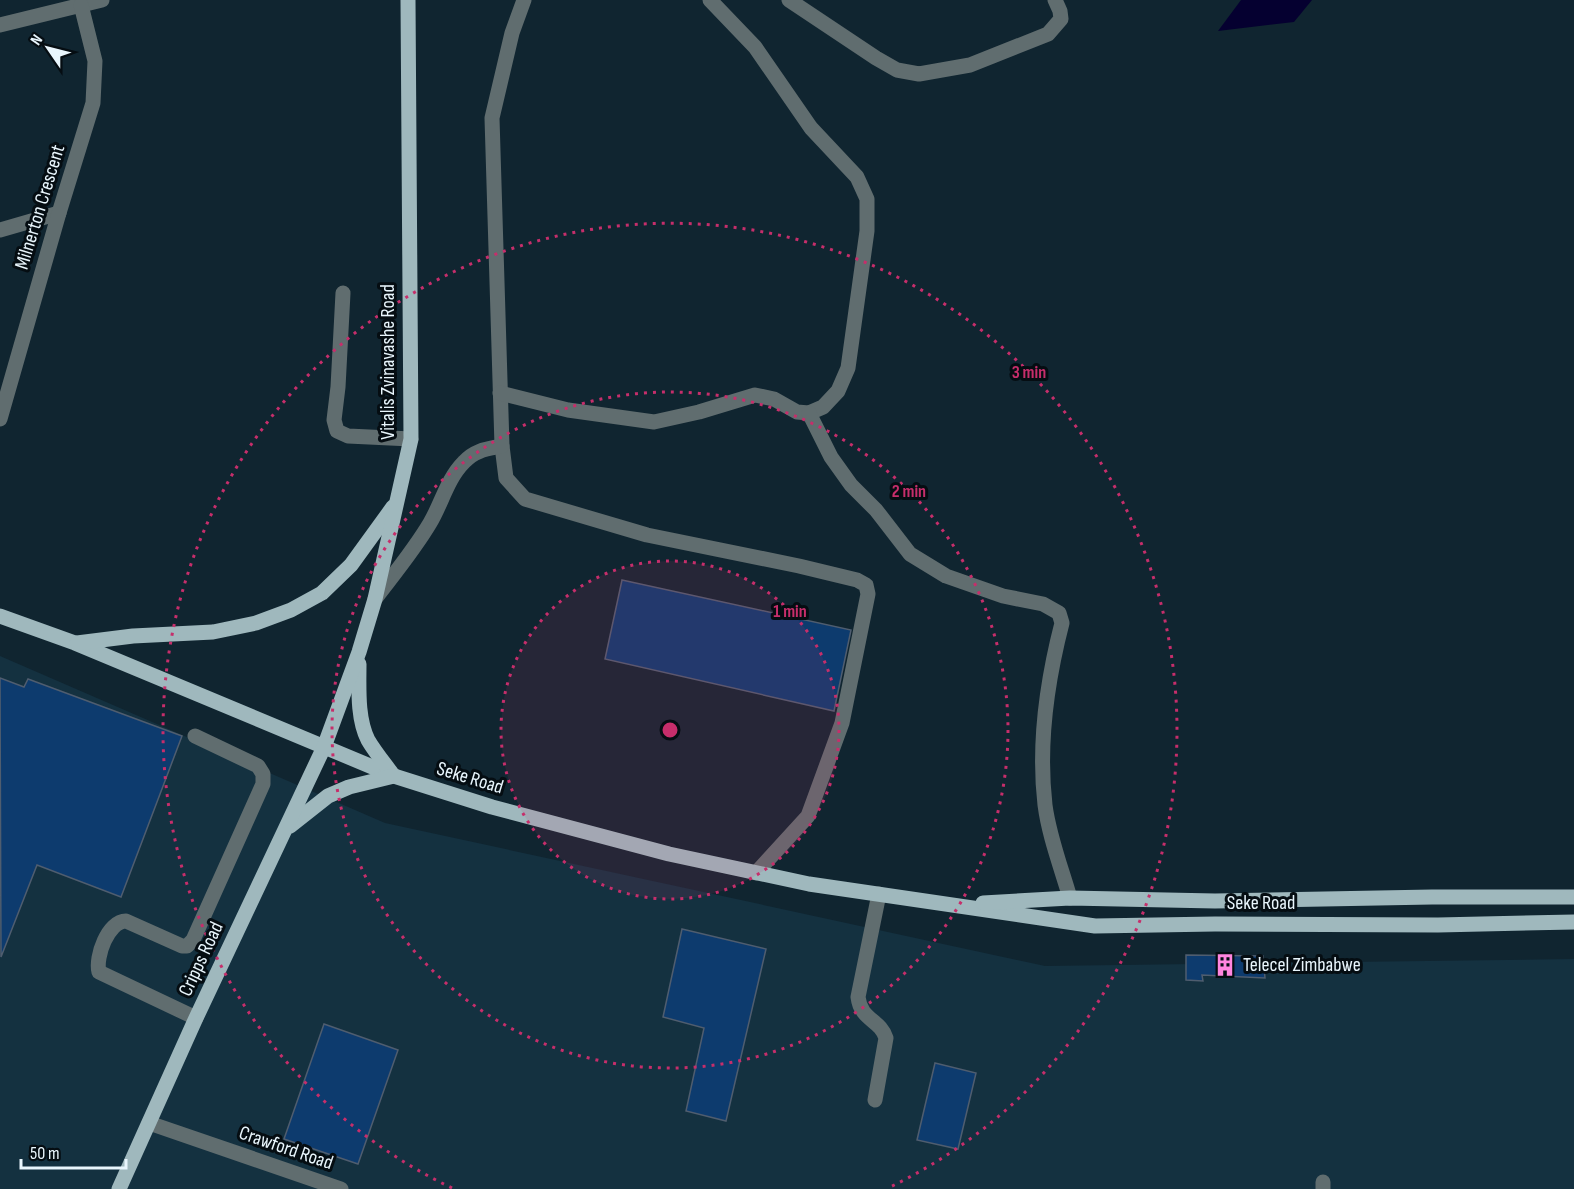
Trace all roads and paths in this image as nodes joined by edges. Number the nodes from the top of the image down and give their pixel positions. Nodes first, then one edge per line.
1 (102, 0) edge
2 (408, 0) edge
3 (524, 0) edge
4 (710, 0) edge
5 (789, 0) edge
6 (1054, 0) edge
7 (81, 5) junction
8 (0, 25) edge
9 (59, 213) junction
10 (0, 230) edge
11 (343, 293) dead end
12 (500, 393) junction
13 (809, 413) junction
14 (0, 420) edge
15 (411, 439) junction
16 (502, 446) junction
17 (399, 499) junction
18 (375, 599) junction
19 (0, 616) edge
20 (75, 644) junction
21 (359, 652) junction
22 (195, 736) dead end
23 (324, 747) junction
24 (394, 776) junction
25 (286, 830) junction
26 (756, 873) junction
27 (879, 894) junction
28 (1574, 897) edge
29 (1070, 898) junction
30 (950, 905) junction
31 (1574, 922) edge
32 (196, 1018) junction
33 (875, 1100) dead end
34 (149, 1123) junction
35 (119, 1189) edge
36 (341, 1189) edge

1 - 7 street
2 - 15 main road, Vitalis Zvinavashe Road
3 - 12 street
4 - 13 street
5 - 6 street
7 - 8 street
7 - 9 street, Milnerton Crescent
9 - 10 street
9 - 14 street, Milnerton Crescent
11 - 15 street
12 - 13 street
12 - 16 street
13 - 29 street
15 - 17 main road, Vitalis Zvinavashe Road
16 - 18 street
16 - 26 street
17 - 18 main road, Vitalis Zvinavashe Road
17 - 20 main road
18 - 21 main road, Vitalis Zvinavashe Road
19 - 20 main road, Seke Road
20 - 23 main road, Seke Road
21 - 23 main road, Vitalis Zvinavashe Road
21 - 24 main road
22 - 32 street
23 - 24 main road, Seke Road
23 - 25 main road, Cripps Road
24 - 25 main road
24 - 26 main road, Seke Road
25 - 32 main road, Cripps Road
26 - 27 main road, Seke Road
27 - 30 main road, Seke Road
27 - 33 street
28 - 29 main road, Seke Road
29 - 30 main road, Seke Road
30 - 31 main road, Seke Road
32 - 34 main road, Cripps Road
34 - 35 main road, Cripps Road
34 - 36 street, Crawford Road

